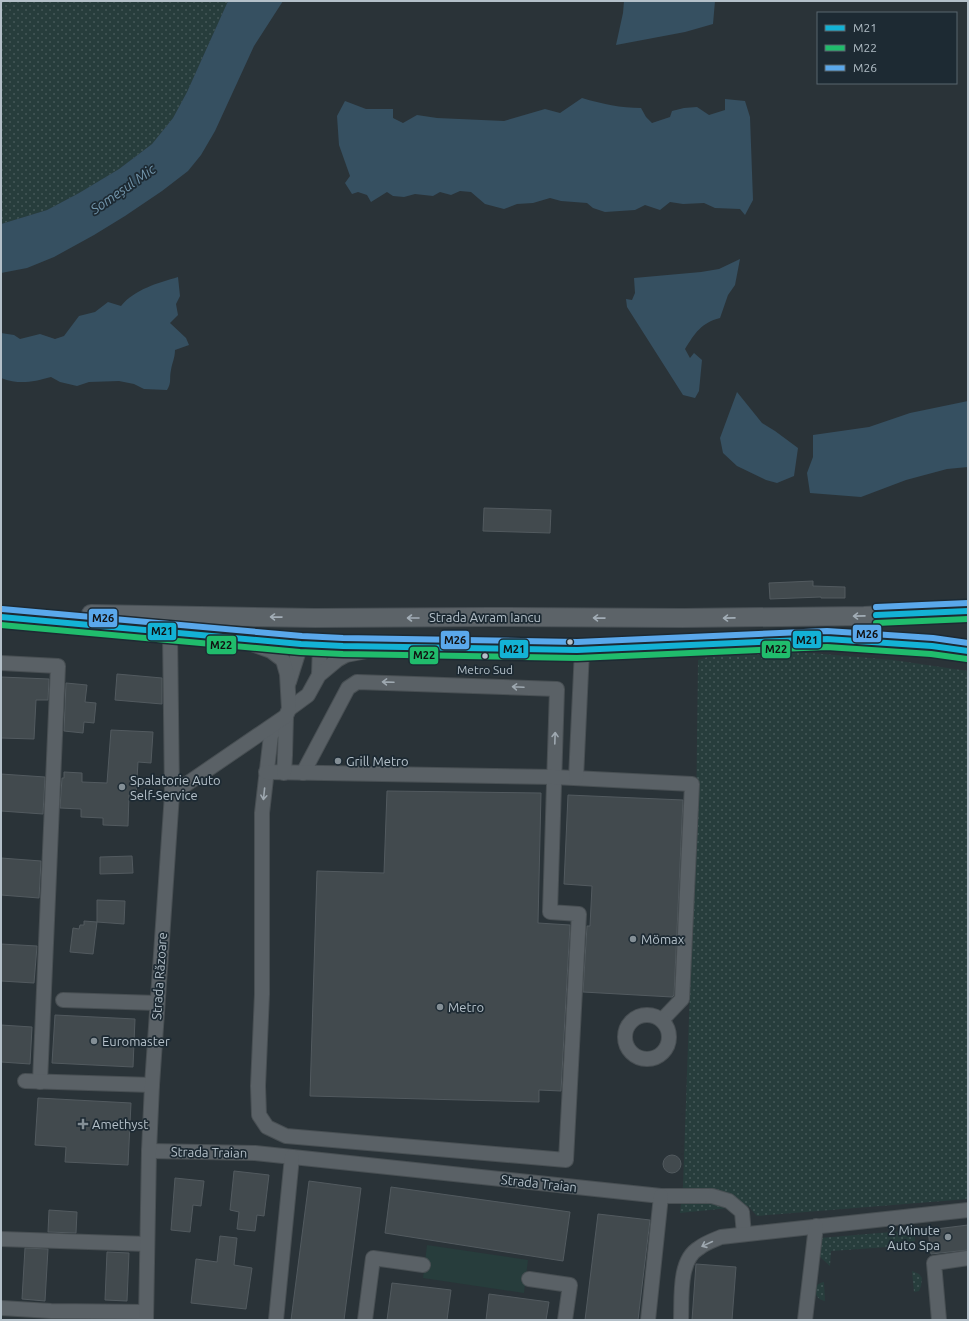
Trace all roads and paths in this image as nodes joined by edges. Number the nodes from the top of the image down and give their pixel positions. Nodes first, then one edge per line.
1 (968, 611) edge
2 (1, 617) edge
3 (170, 632) junction
4 (227, 637) junction
5 (301, 644) junction
6 (320, 645) junction
7 (388, 647) junction
8 (582, 650) junction
9 (968, 651) edge
10 (1, 663) edge
11 (319, 675) junction
12 (287, 688) junction
13 (287, 713) junction
14 (266, 772) junction
15 (284, 773) junction
16 (302, 773) junction
17 (554, 777) junction
18 (576, 778) junction
19 (172, 794) junction
20 (63, 1000) dead end
21 (158, 1003) junction
22 (662, 1020) dead end
23 (25, 1081) dead end
24 (40, 1082) junction
25 (152, 1086) junction
26 (149, 1151) junction
27 (292, 1157) junction
28 (661, 1196) junction
29 (968, 1210) edge
30 (816, 1226) junction
31 (744, 1234) junction
32 (1, 1239) edge
33 (148, 1244) junction
34 (968, 1258) edge
35 (423, 1264) dead end
36 (528, 1279) dead end
37 (1, 1308) edge
38 (50, 1316) edge
39 (146, 1316) edge
40 (276, 1320) edge
41 (365, 1320) edge
42 (565, 1320) edge
43 (648, 1320) edge
44 (681, 1320) edge
45 (805, 1320) edge
46 (939, 1320) edge

1 -> 2 main road, Strada Avram Iancu
2 - 3 main road, Strada Avram Iancu
3 - 4 main road, Strada Avram Iancu
3 - 19 street, Strada Răzoare
4 - 5 main road, Strada Avram Iancu
4 - 12 street
5 - 6 main road, Strada Avram Iancu
5 - 12 street
6 - 7 main road, Strada Avram Iancu
6 - 11 street
7 - 8 main road, Strada Avram Iancu
7 - 11 street
8 - 9 main road, Strada Avram Iancu
8 - 18 street
10 - 24 street
11 - 13 street
12 - 13 street
13 - 14 street
13 - 15 street
13 - 19 street
14 - 15 street
14 -> 17 street
15 - 16 street
16 - 17 street
17 -> 16 street
17 - 18 street
18 - 22 street
19 - 21 street, Strada Răzoare
20 - 21 street
21 - 25 street, Strada Răzoare
23 - 24 street
24 - 25 street
25 - 26 street, Strada Răzoare
26 - 27 street, Strada Traian
26 - 33 street, Strada Răzoare
27 - 28 street, Strada Traian
27 - 40 street
28 - 31 street, Strada Traian
28 - 43 street
29 - 30 street
30 - 31 street
30 - 45 street
31 -> 44 street
32 - 33 street
33 - 39 street, Strada Răzoare
34 - 46 street
35 - 41 street
36 - 42 street
37 - 38 street
38 - 39 street

